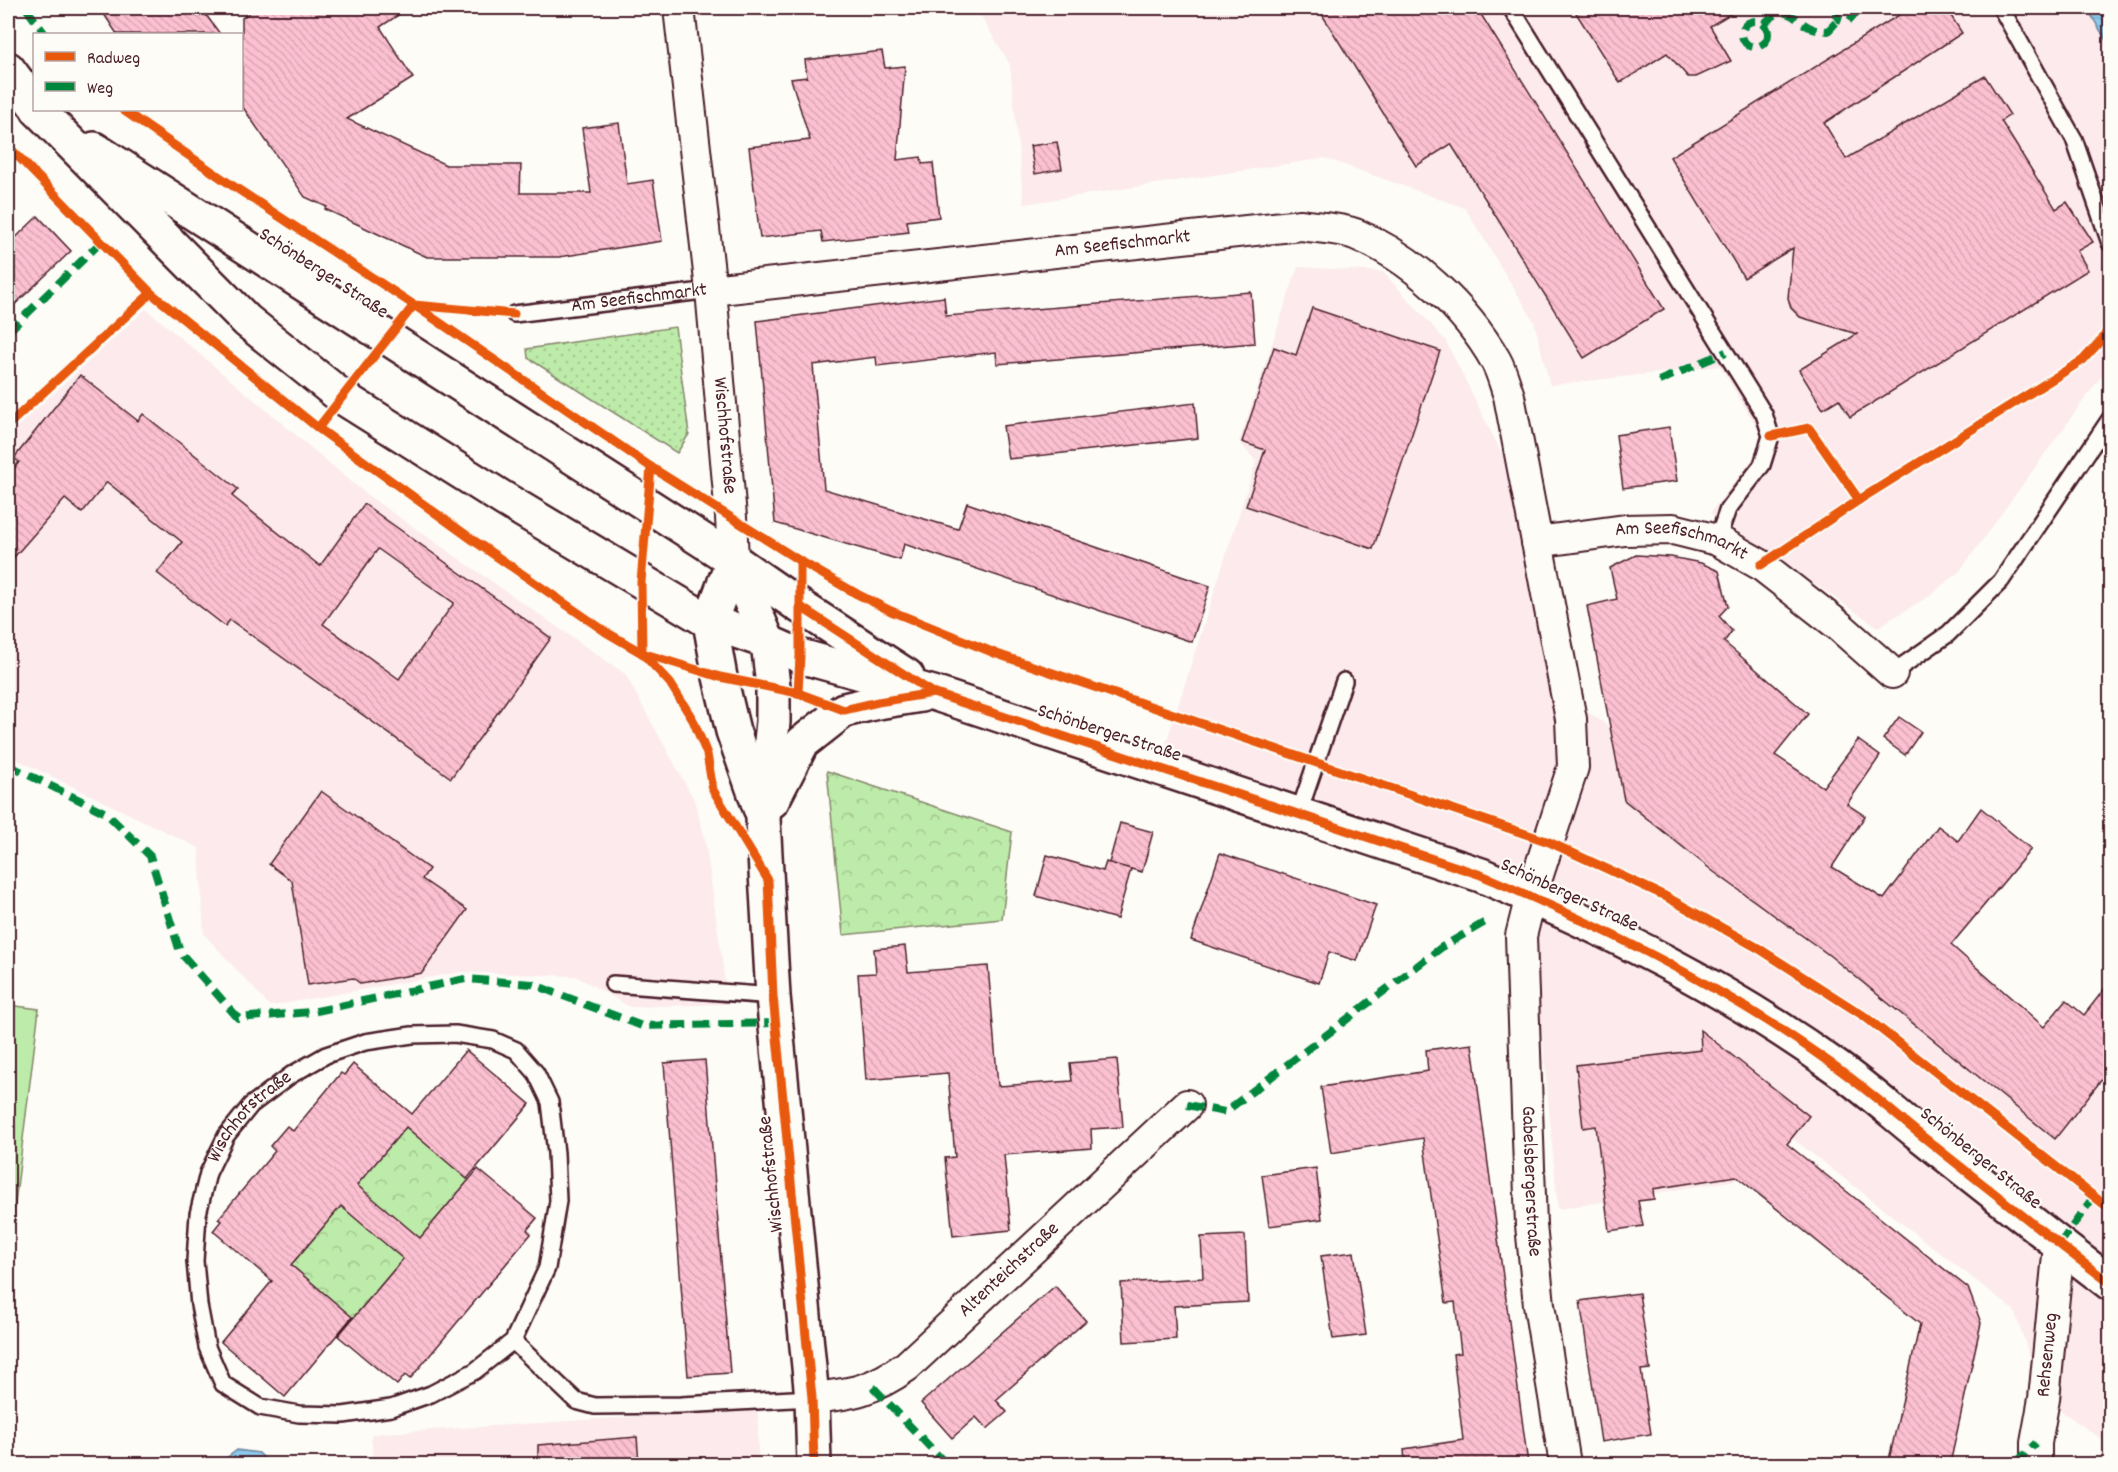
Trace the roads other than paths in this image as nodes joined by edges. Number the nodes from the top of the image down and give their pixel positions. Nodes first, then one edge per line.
1 (679, 8) edge
2 (1511, 8) edge
3 (2001, 8) edge
4 (8, 69) edge
5 (33, 102) edge
6 (40, 111) edge
7 (41, 111) edge
8 (2110, 243) edge
9 (711, 290) junction
10 (514, 314) dead end
11 (2110, 419) edge
12 (1717, 540) junction
13 (1537, 542) junction
14 (733, 560) junction
15 (710, 622) junction
16 (768, 642) junction
17 (1892, 673) joint
18 (1344, 681) dead end
19 (933, 693) junction
20 (1298, 816) junction
21 (763, 819) junction
22 (1531, 896) junction
23 (613, 984) dead end
24 (773, 996) junction
25 (1187, 1105) dead end
26 (2059, 1245) junction
27 (2110, 1283) edge
28 (513, 1341) junction
29 (812, 1398) junction
30 (814, 1464) edge
31 (1565, 1464) edge
32 (2036, 1464) edge

1 - 9 street, Wischhofstraße
2 - 12 lane
3 - 8 lane
4 - 5 main road, Schönberger Straße
6 - 15 main road, Schönberger Straße
7 - 14 main road, Schönberger Straße
9 - 10 lane, Am Seefischmarkt
9 - 13 street, Am Seefischmarkt
9 - 14 street, Wischhofstraße
11 - 17 lane
12 - 13 street, Am Seefischmarkt
12 - 17 street, Am Seefischmarkt
13 - 22 street, Am Seefischmarkt
14 - 15 main road
14 - 16 main road, Wischhofstraße
14 - 19 main road, Schönberger Straße
15 - 16 main road, Schönberger Straße
15 - 21 main road
16 - 19 main road, Schönberger Straße
16 - 21 main road, Wischhofstraße
18 - 20 lane
19 - 20 main road, Schönberger Straße
19 - 21 main road, Schönberger Straße
20 - 22 main road, Schönberger Straße
21 - 24 main road, Wischhofstraße
22 - 26 main road, Schönberger Straße
22 - 31 street, Gabelsbergerstraße
23 - 24 lane
24 - 29 main road, Wischhofstraße
25 - 29 street, Altenteichstraße
26 - 27 main road, Schönberger Straße
26 - 32 street, Rehsenweg
28 - 28 lane, Wischhofstraße
28 - 29 lane
29 - 30 main road, Wischhofstraße

